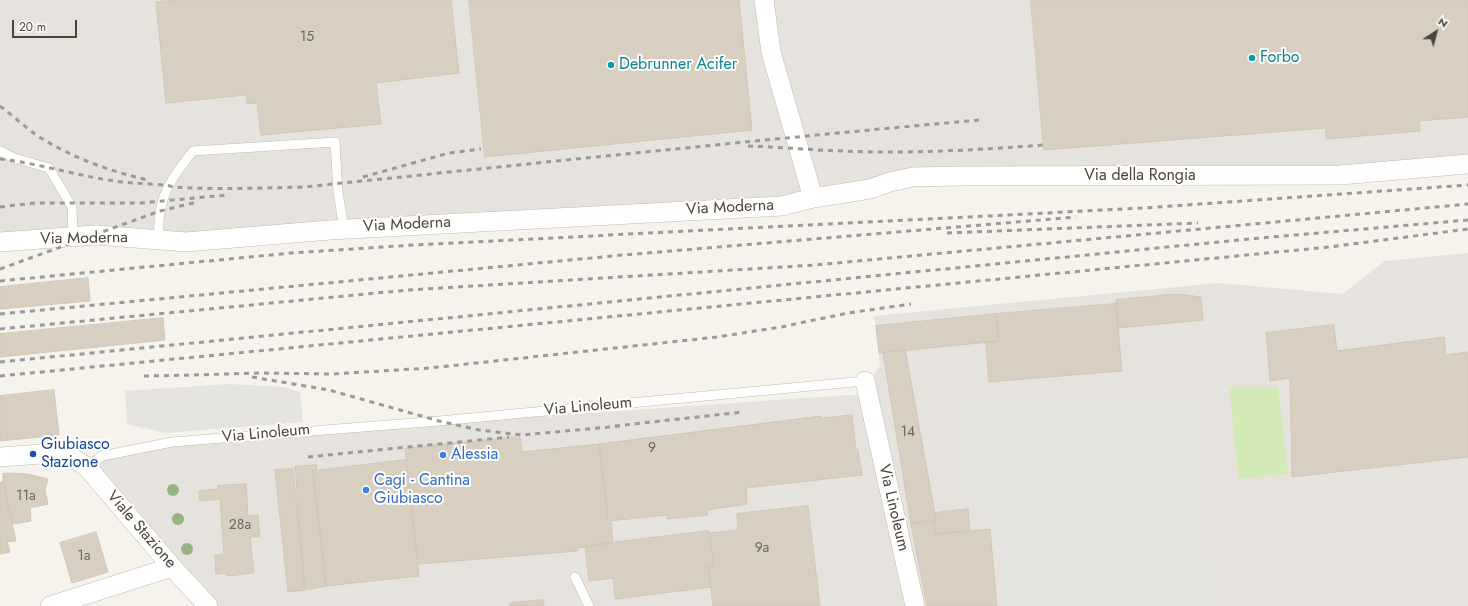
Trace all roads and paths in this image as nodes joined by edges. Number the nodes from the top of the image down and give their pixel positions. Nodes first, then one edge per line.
1 (764, 0) edge
2 (0, 151) edge
3 (1468, 164) edge
4 (813, 198) junction
5 (344, 229) junction
6 (73, 237) junction
7 (159, 239) junction
8 (0, 242) edge
9 (865, 381) joint
10 (0, 457) edge
11 (87, 467) junction
12 (172, 567) junction
13 (575, 577) dead end
14 (50, 606) edge
15 (208, 606) edge
16 (588, 606) edge
17 (913, 606) edge

1 - 4 street
2 - 6 lane
3 - 4 street, Via della Rongia
4 - 5 street, Via Moderna
5 - 7 street, Via Moderna
5 - 7 lane
6 - 7 street, Via Moderna
6 - 8 street, Via Moderna
9 - 11 lane, Via Linoleum
9 - 17 street, Via Linoleum
10 - 11 street, Viale Stazione
11 - 12 street, Viale Stazione
12 - 14 street
12 - 15 street, Viale Stazione
13 - 16 lane

